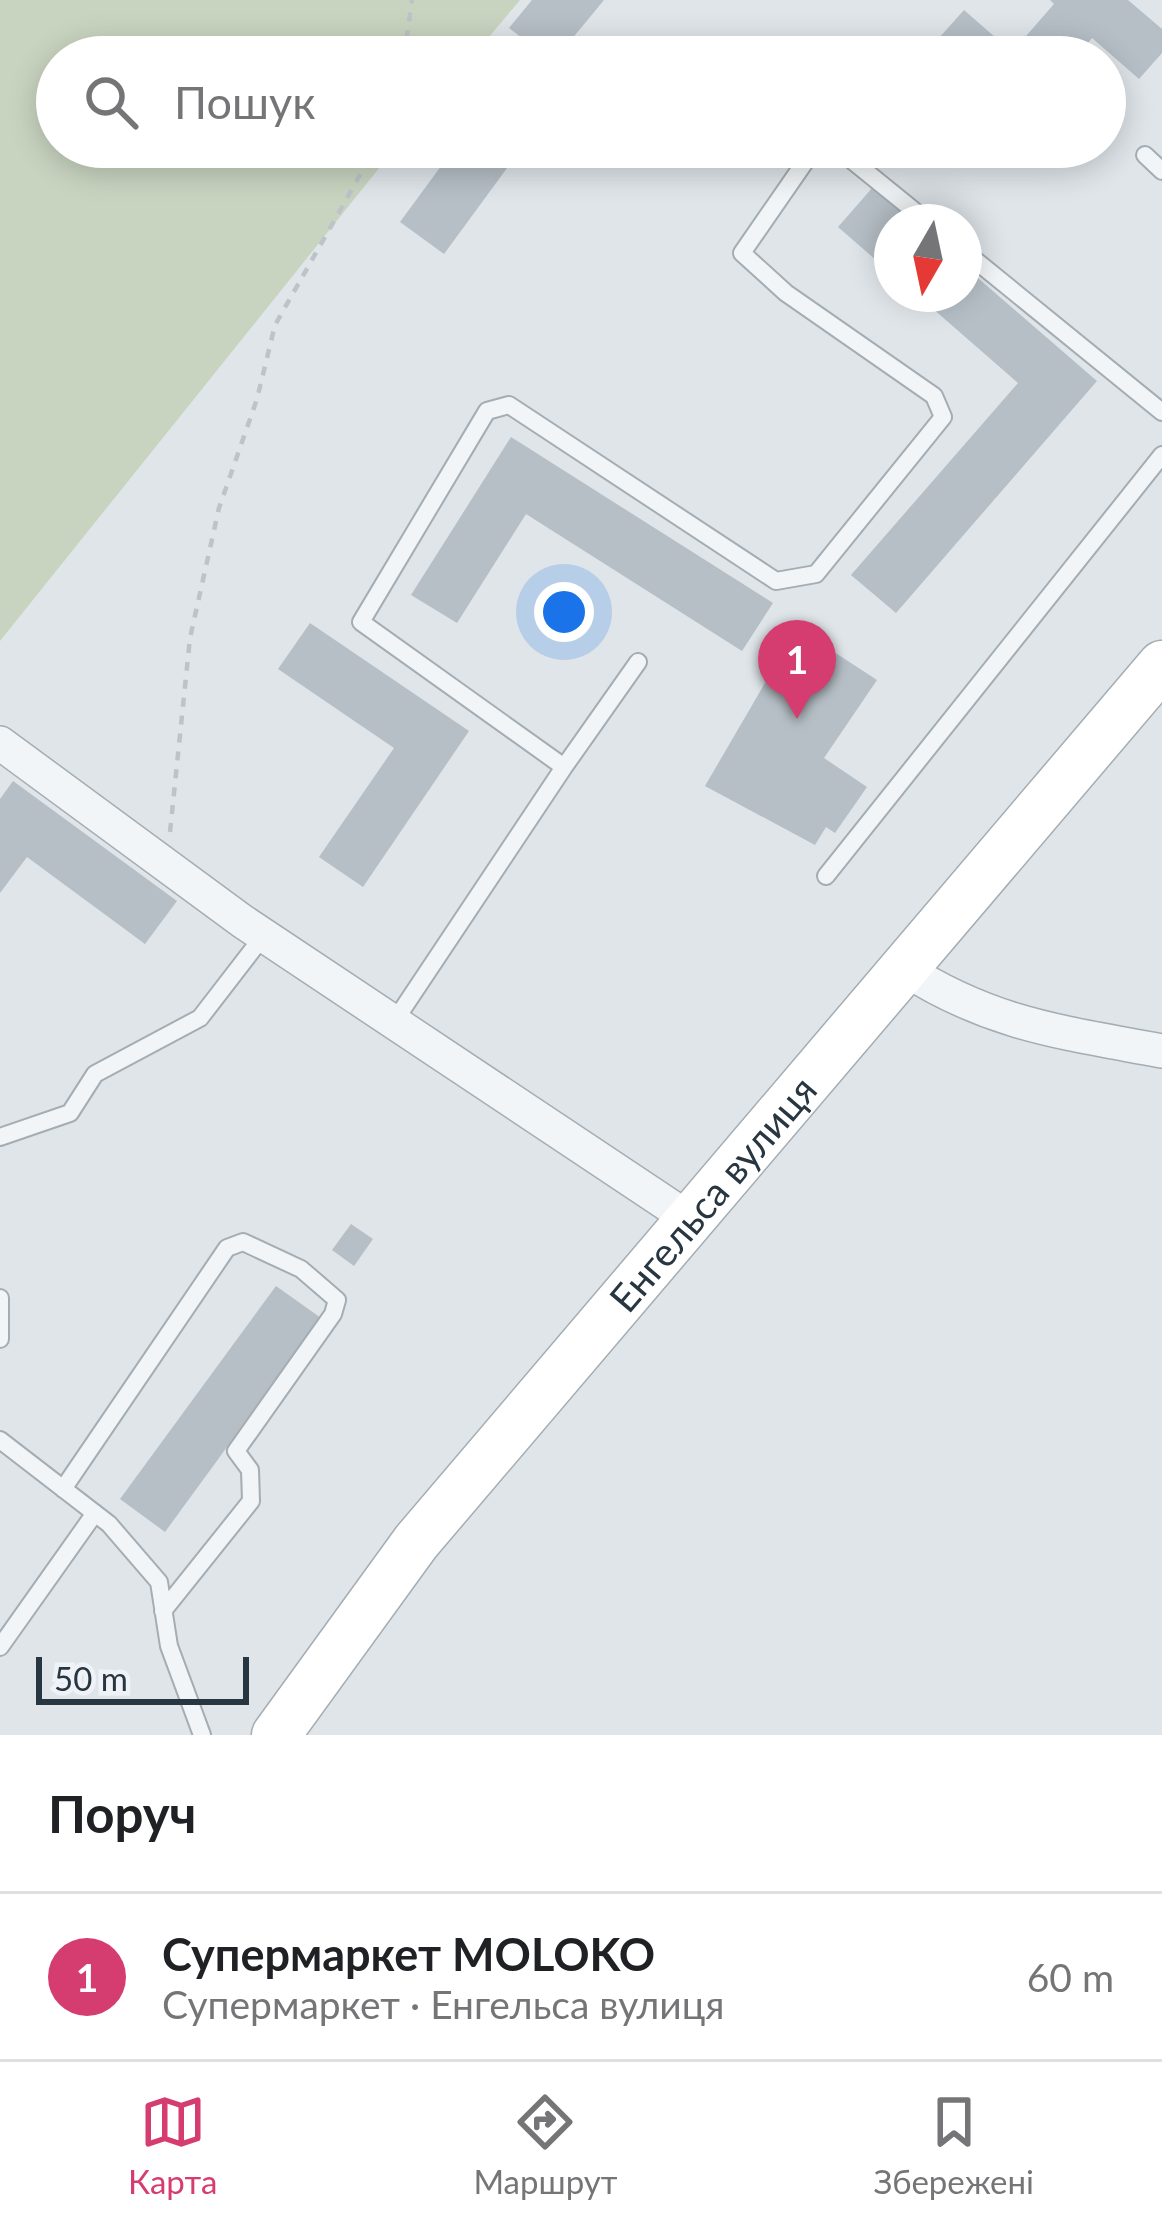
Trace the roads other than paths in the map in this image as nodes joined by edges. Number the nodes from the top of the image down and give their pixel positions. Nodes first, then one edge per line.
1 (1145, 155) dead end
2 (801, 168) edge
3 (861, 168) edge
4 (1162, 171) edge
5 (906, 204) edge
6 (982, 266) edge
7 (1162, 412) edge
8 (1162, 455) edge
9 (638, 662) dead end
10 (1162, 665) edge
11 (0, 743) edge
12 (564, 767) junction
13 (826, 876) dead end
14 (264, 935) junction
15 (902, 968) junction
16 (394, 1022) junction
17 (1162, 1051) edge
18 (0, 1137) edge
19 (691, 1220) junction
20 (0, 1298) edge
21 (0, 1339) edge
22 (0, 1440) edge
23 (63, 1489) junction
24 (95, 1514) junction
25 (164, 1611) junction
26 (0, 1647) edge
27 (202, 1735) edge
28 (276, 1735) edge

1 - 4 lane
2 - 12 lane
3 - 5 lane
6 - 7 lane
8 - 13 lane
9 - 12 lane
10 - 15 street, Енгельса вулиця
11 - 14 street
12 - 16 lane
14 - 16 street
14 - 18 lane
15 - 17 street
15 - 19 street, Енгельса вулиця
16 - 19 street
19 - 28 street, Енгельса вулиця
20 - 21 lane
22 - 23 lane
23 - 24 lane
23 - 25 lane
24 - 25 lane
24 - 26 lane
25 - 27 lane

